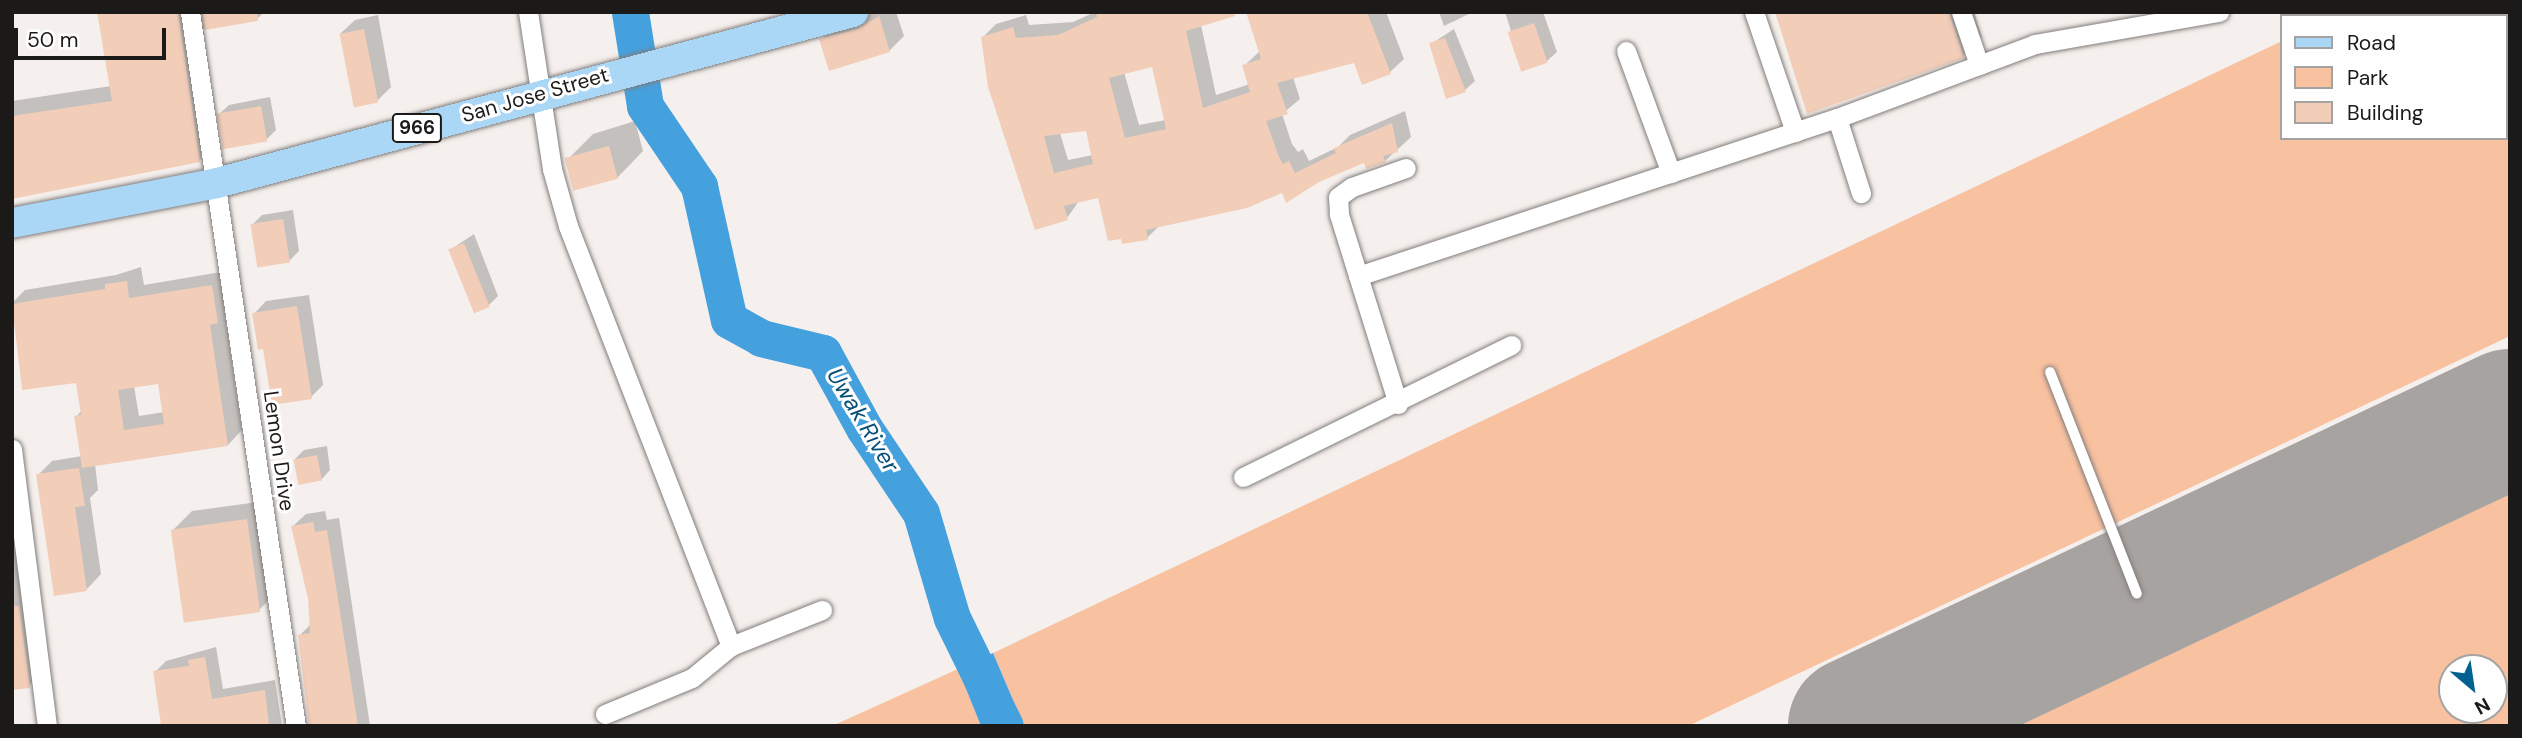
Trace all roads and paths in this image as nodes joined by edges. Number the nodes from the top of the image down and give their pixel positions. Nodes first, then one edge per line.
1 (190, 12) edge
2 (528, 12) edge
3 (853, 12) edge
4 (1754, 12) edge
5 (1961, 12) edge
6 (2219, 12) edge
7 (807, 19) edge
8 (1626, 51) dead end
9 (1979, 65) junction
10 (539, 95) junction
11 (1838, 118) junction
12 (1795, 132) junction
13 (1406, 168) dead end
14 (1671, 173) junction
15 (217, 183) junction
16 (1861, 193) dead end
17 (12, 223) edge
18 (1358, 275) junction
19 (1511, 345) dead end
20 (2050, 372) dead end
21 (1398, 404) junction
22 (12, 449) edge
23 (1243, 477) dead end
24 (2137, 594) dead end
25 (822, 610) dead end
26 (731, 646) junction
27 (605, 714) dead end
28 (47, 726) edge
29 (296, 726) edge

1 - 15 street, Lemon Drive
2 - 10 street
3 - 7 main road, San Jose Street / 966
4 - 12 street
5 - 9 street
6 - 9 street
7 - 10 main road, San Jose Street / 966
8 - 14 street
9 - 11 street
10 - 15 main road, San Jose Street / 966
10 - 26 street
11 - 12 street
11 - 16 street
12 - 14 street
13 - 18 street
14 - 18 street
15 - 17 main road, San Jose Street / 966
15 - 29 street, Lemon Drive
18 - 21 street
19 - 21 street
20 - 24 lane
21 - 23 street
22 - 28 street
25 - 26 street
26 - 27 street

